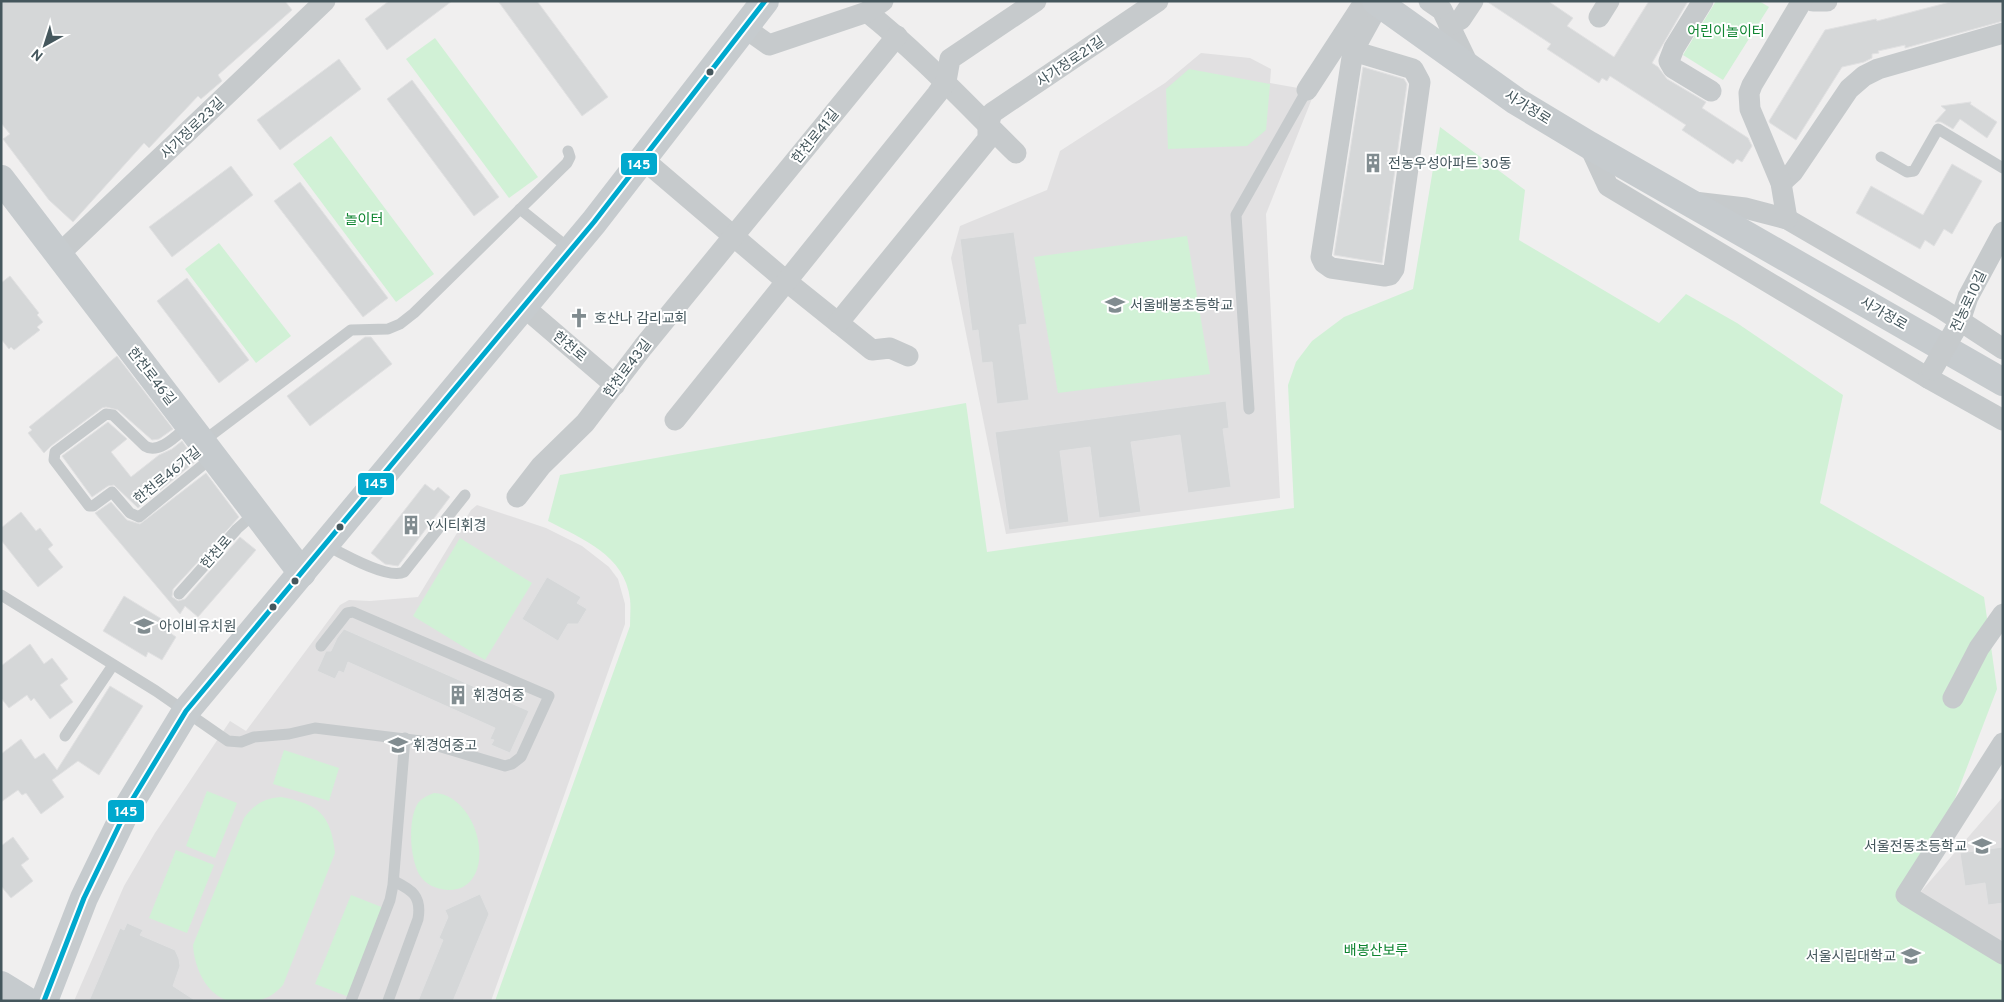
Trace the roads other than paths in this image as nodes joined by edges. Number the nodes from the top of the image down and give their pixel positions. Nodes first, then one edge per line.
1 (325, 1) edge
2 (765, 1) edge
3 (1036, 1) edge
4 (1158, 1) edge
5 (1429, 1) edge
6 (1473, 1) edge
7 (1703, 1) edge
8 (1802, 1) edge
9 (1813, 1) edge
10 (1827, 1) edge
11 (1373, 2) edge
12 (875, 7) edge
13 (1449, 25) junction
14 (745, 28) junction
15 (2003, 34) edge
16 (897, 36) junction
17 (1352, 51) junction
18 (1472, 71) junction
19 (946, 81) junction
20 (1306, 90) joint
21 (1711, 91) dead end
22 (988, 126) junction
23 (1589, 145) junction
24 (568, 151) dead end
25 (1016, 153) dead end
26 (1882, 157) dead end
27 (644, 160) junction
28 (2003, 168) edge
29 (1, 180) edge
30 (1781, 183) junction
31 (1688, 201) junction
32 (520, 209) junction
33 (1787, 219) junction
34 (2003, 232) edge
35 (734, 236) junction
36 (571, 250) junction
37 (58, 255) junction
38 (786, 281) junction
39 (524, 307) junction
40 (838, 323) junction
41 (1958, 326) junction
42 (2003, 349) edge
43 (908, 356) dead end
44 (1930, 374) junction
45 (2003, 382) edge
46 (615, 385) junction
47 (1250, 409) dead end
48 (675, 420) dead end
49 (2003, 420) edge
50 (202, 441) junction
51 (465, 495) dead end
52 (517, 497) dead end
53 (255, 513) junction
54 (326, 545) junction
55 (302, 573) junction
56 (179, 594) dead end
57 (1, 595) edge
58 (2003, 614) edge
59 (321, 646) dead end
60 (113, 665) junction
61 (1953, 698) dead end
62 (186, 711) junction
63 (65, 736) dead end
64 (405, 738) junction
65 (2003, 743) edge
66 (394, 881) junction
67 (2003, 954) edge
68 (1, 985) edge
69 (27, 1001) edge
70 (44, 1001) edge
71 (351, 1001) edge
72 (388, 1001) edge

1 - 37 street, 사가정로23길
2 - 14 main road
3 - 19 street
4 - 22 street, 사가정로21길
5 - 13 street
6 - 13 street
7 - 21 street
8 - 30 street
9 - 10 street
11 - 17 street
11 - 18 main road, 사가정로
11 - 20 street
12 - 14 street
12 - 16 street
13 - 18 street
14 - 27 main road
15 - 30 street
16 - 19 street
16 - 35 street, 한천로41길
17 - 17 street
18 - 23 main road, 사가정로
19 - 22 street
19 - 38 street
20 - 47 lane
22 - 25 street
22 - 40 street
23 - 31 main road, 사가정로
23 - 44 street
24 - 32 lane
26 - 28 lane
27 - 35 street
27 - 36 main road
29 - 37 main road, 한천로46길
30 - 33 street
31 - 33 street, 사가정로
31 - 45 main road, 사가정로
32 - 36 lane
32 - 50 lane
33 - 41 street, 사가정로
34 - 41 street, 전농로10길
35 - 38 street
35 - 46 street, 한천로43길
36 - 39 main road
37 - 50 main road, 한천로46길
38 - 40 street
38 - 48 street
39 - 46 street, 한천로
39 - 54 main road
40 - 43 street
41 - 42 street, 사가정로
41 - 44 street, 전농로10길, bridge
44 - 49 street
46 - 52 street, 한천로43길
50 - 50 lane, 한천로46가길
50 - 53 main road, 한천로46길
51 - 54 lane
53 - 55 main road, 한천로46길
53 - 56 lane, 한천로
54 - 55 main road
55 - 62 main road
57 - 60 lane
58 - 61 street
59 - 64 lane
60 - 62 lane
60 - 63 lane
62 - 64 lane
62 - 70 main road
64 - 66 lane
65 - 67 street
66 - 71 lane
66 - 72 lane
68 - 69 main road

